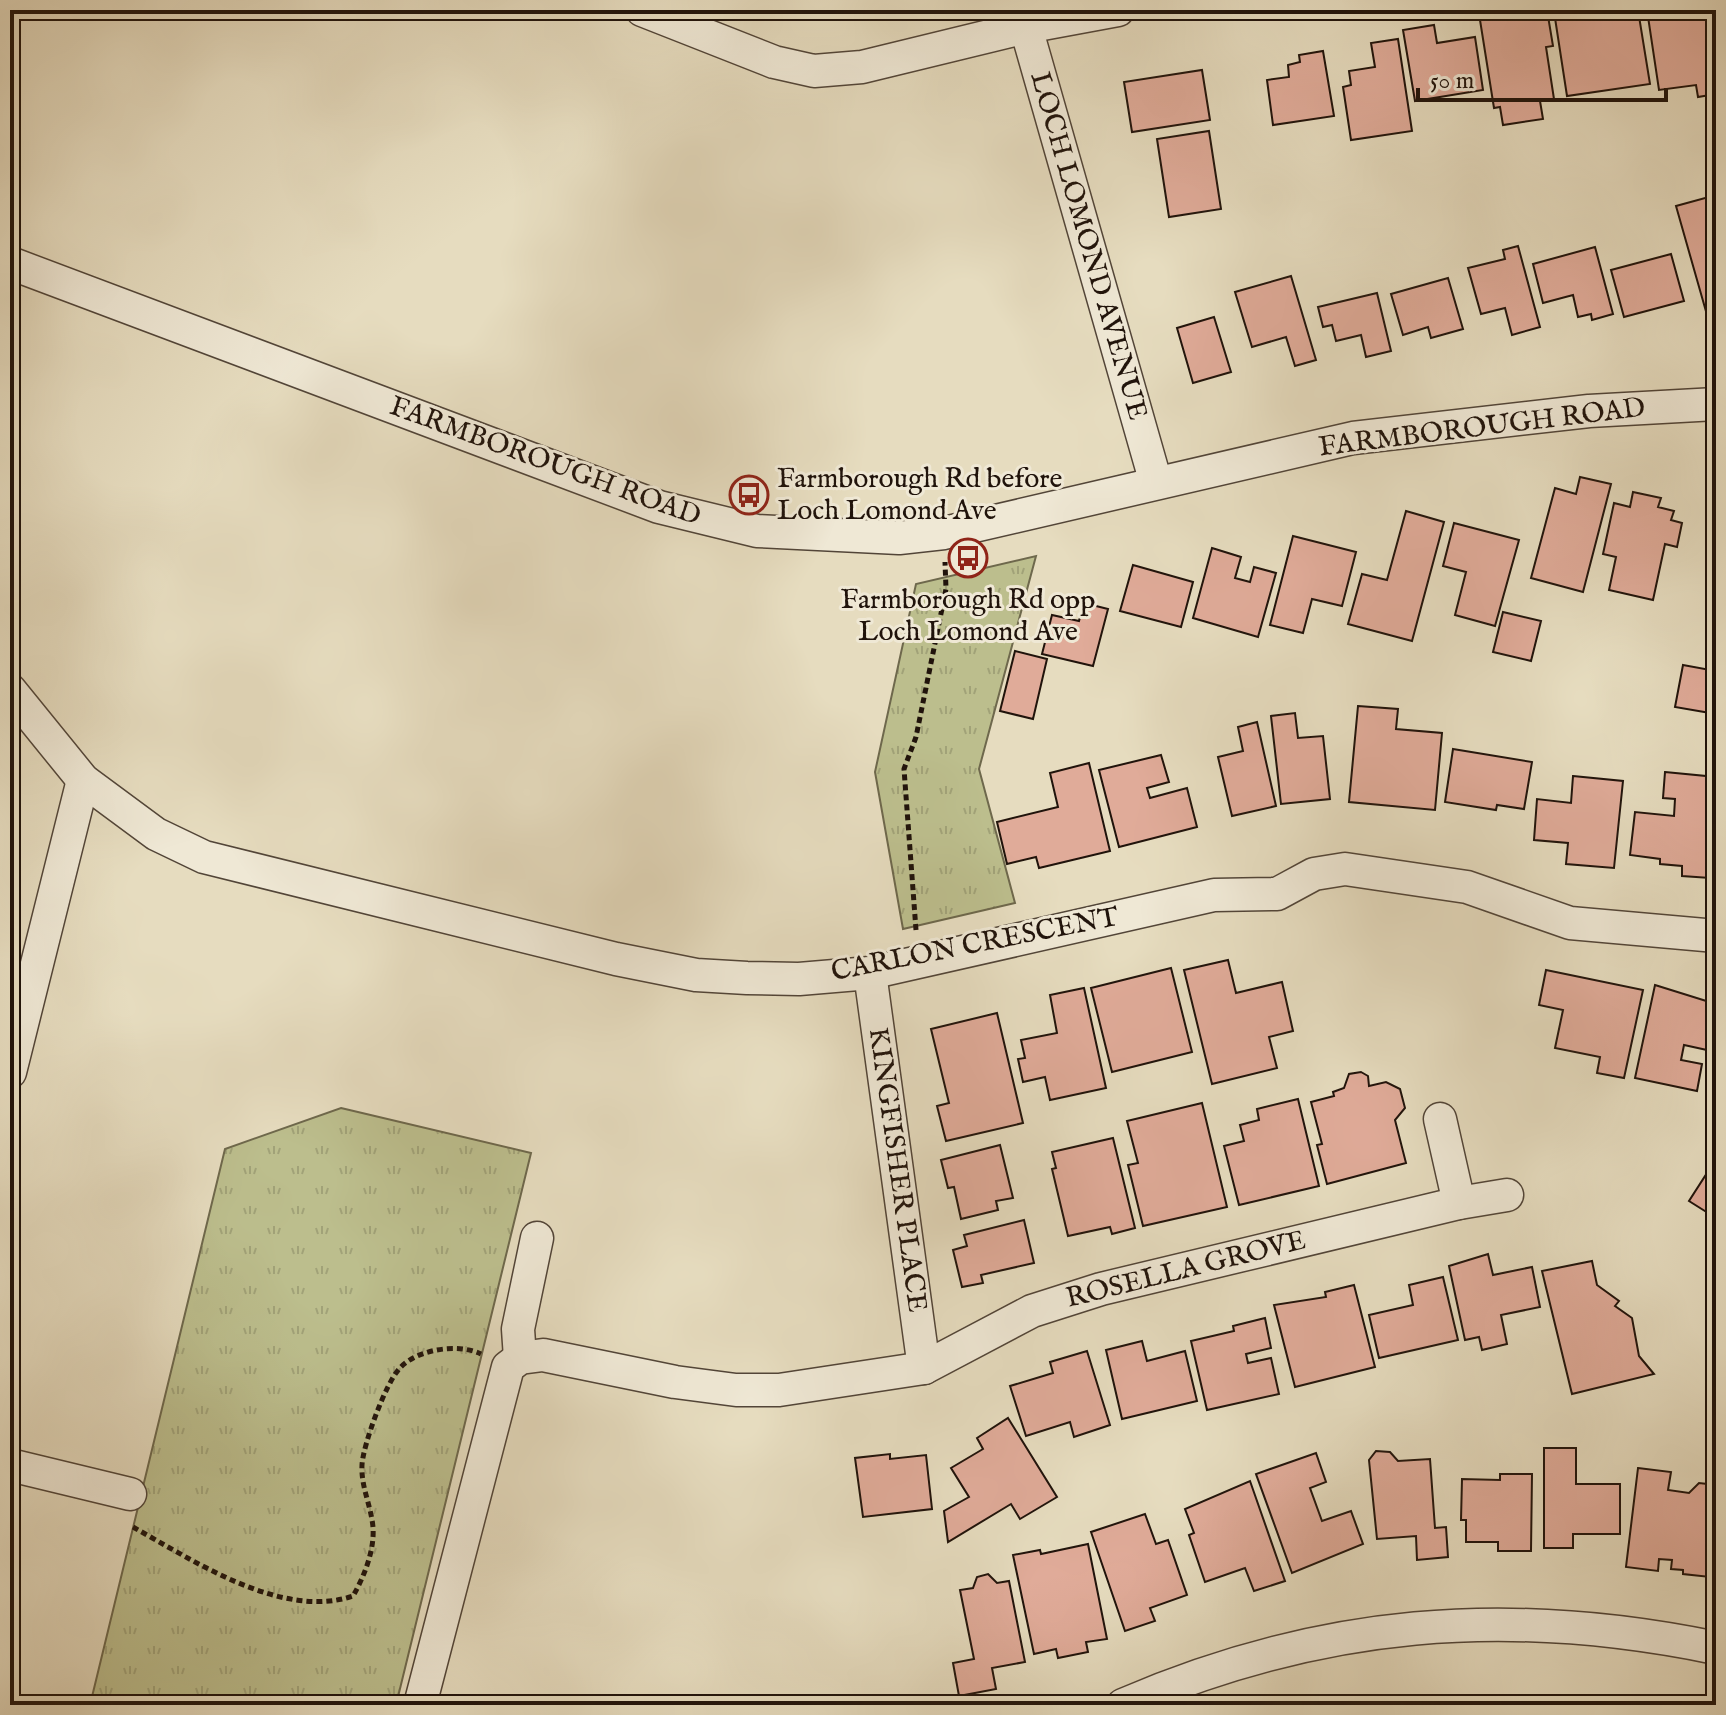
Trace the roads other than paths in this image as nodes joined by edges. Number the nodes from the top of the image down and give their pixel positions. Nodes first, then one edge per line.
1 (642, 10) edge
2 (1118, 10) edge
3 (1024, 19) edge
4 (10, 263) edge
5 (1716, 404) edge
6 (1156, 483) junction
7 (10, 690) edge
8 (83, 780) junction
9 (1716, 936) edge
10 (870, 973) junction
11 (10, 1072) edge
12 (1440, 1119) dead end
13 (1507, 1195) dead end
14 (1459, 1203) junction
15 (537, 1238) dead end
16 (514, 1362) junction
17 (924, 1368) junction
18 (10, 1465) edge
19 (130, 1494) road end
20 (1716, 1648) edge
21 (420, 1705) edge
22 (1123, 1705) edge

1 - 3 street
2 - 3 street
3 - 6 street, LOCH LOMOND AVENUE
4 - 6 street, FARMBOROUGH ROAD
5 - 6 street, FARMBOROUGH ROAD
7 - 8 street, CARLON CRESCENT
8 - 10 street, CARLON CRESCENT
8 - 11 street
9 - 10 street, CARLON CRESCENT
10 - 17 street, KINGFISHER PLACE
12 - 14 street
13 - 14 street, ROSELLA GROVE
14 - 17 street, ROSELLA GROVE
15 - 16 street
16 - 17 street, ROSELLA GROVE
16 - 21 street
18 - 19 street
20 - 22 street

